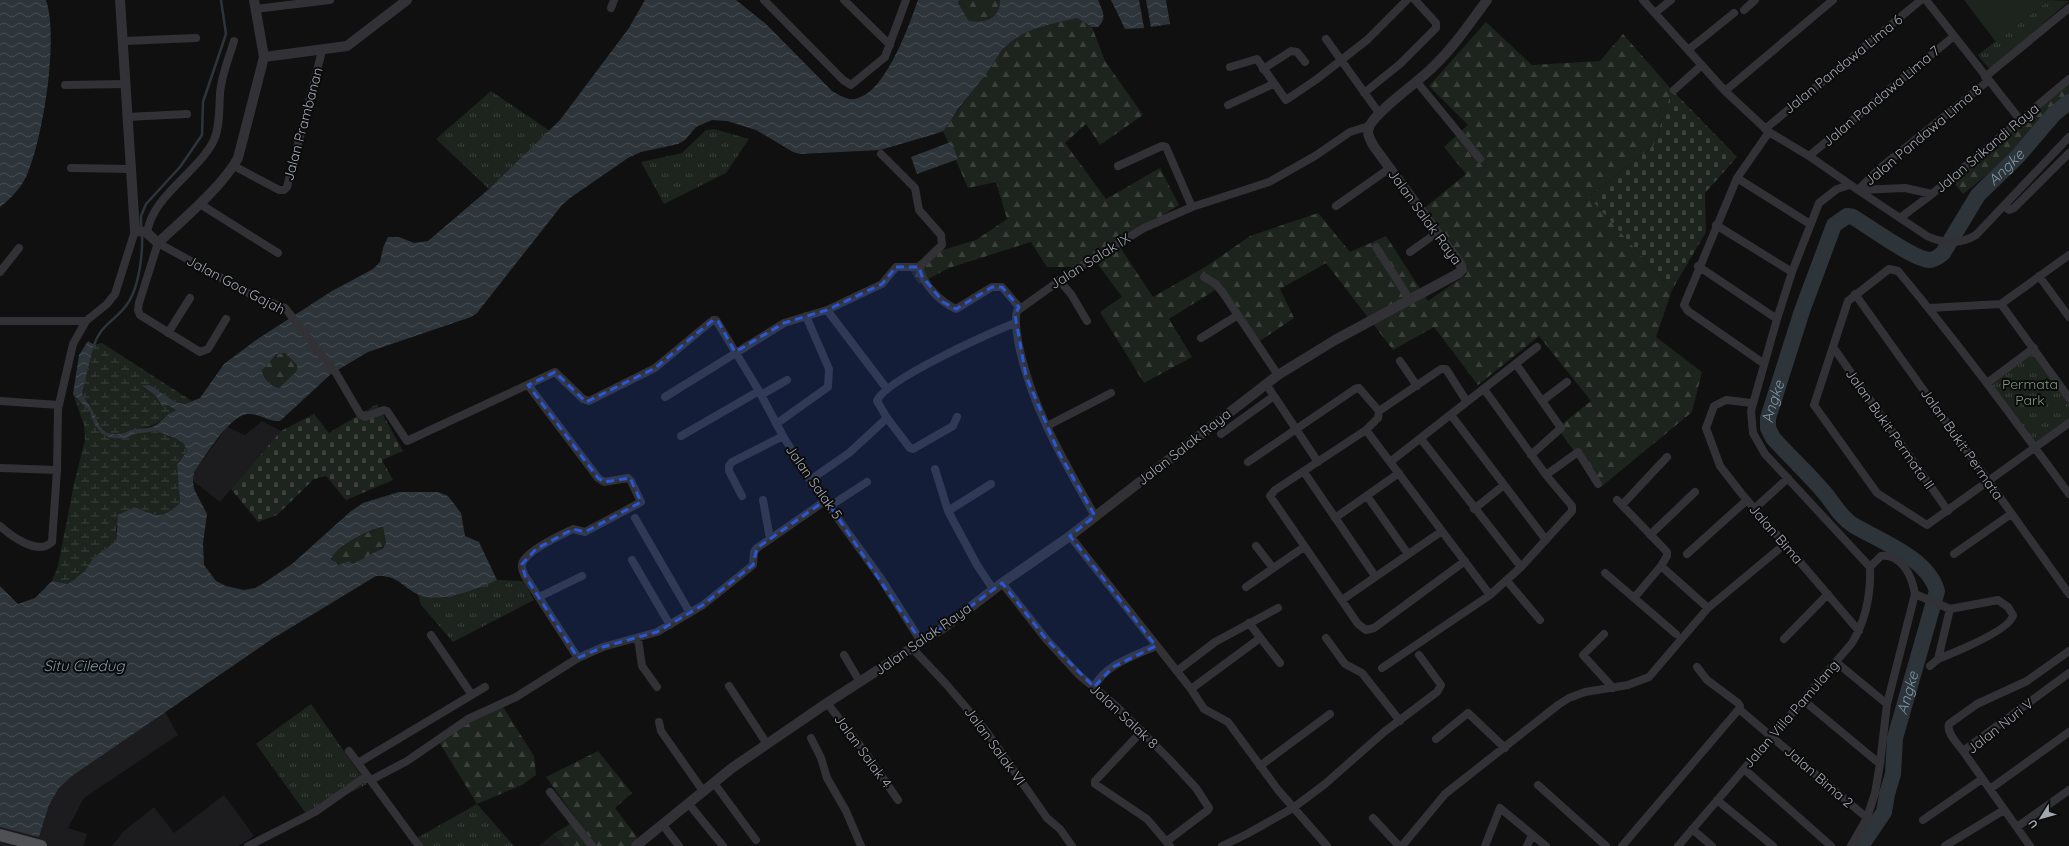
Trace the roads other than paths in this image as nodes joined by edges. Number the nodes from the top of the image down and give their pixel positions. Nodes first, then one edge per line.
1 (120, 0) edge
2 (330, 0) edge
3 (407, 0) edge
4 (614, 0) edge
5 (764, 0) edge
6 (844, 0) edge
7 (906, 0) edge
8 (1407, 0) edge
9 (1416, 0) edge
10 (1487, 0) edge
11 (1643, 0) edge
12 (1671, 0) edge
13 (1755, 0) edge
14 (1833, 0) edge
15 (1921, 0) edge
16 (1926, 0) edge
17 (255, 5) edge
18 (611, 8) dead end
19 (2069, 8) edge
20 (1744, 10) dead end
21 (1655, 13) junction
22 (1734, 13) dead end
23 (1954, 36) junction
24 (196, 38) dead end
25 (1326, 39) dead end
26 (124, 41) junction
27 (234, 41) dead end
28 (890, 45) junction
29 (1688, 50) junction
30 (322, 51) junction
31 (264, 57) junction
32 (1341, 60) junction
33 (1305, 62) dead end
34 (1702, 65) junction
35 (1230, 67) dead end
36 (1263, 69) junction
37 (1987, 79) junction
38 (2069, 79) edge
39 (1417, 82) junction
40 (126, 84) junction
41 (1273, 84) junction
42 (65, 85) dead end
43 (1674, 90) dead end
44 (1725, 91) junction
45 (1364, 93) junction
46 (1228, 105) dead end
47 (1379, 113) junction
48 (188, 114) dead end
49 (127, 117) junction
50 (2020, 121) junction
51 (1369, 126) junction
52 (1767, 130) junction
53 (2069, 138) edge
54 (2069, 153) edge
55 (881, 154) dead end
56 (1809, 156) junction
57 (1480, 158) dead end
58 (234, 166) junction
59 (1118, 166) dead end
60 (71, 168) dead end
61 (1390, 168) junction
62 (131, 169) junction
63 (1837, 176) junction
64 (1737, 178) junction
65 (1850, 185) junction
66 (1837, 189) junction
67 (1858, 190) junction
68 (1932, 194) junction
69 (200, 204) junction
70 (1336, 206) dead end
71 (2004, 206) junction
72 (1192, 207) junction
73 (1900, 218) junction
74 (1716, 224) junction
75 (1810, 224) junction
76 (142, 232) junction
77 (1438, 232) junction
78 (158, 243) junction
79 (1376, 247) dead end
80 (18, 248) dead end
81 (1410, 252) dead end
82 (278, 253) dead end
83 (2069, 255) edge
84 (1698, 266) junction
85 (919, 267) junction
86 (0, 272) edge
87 (1792, 272) junction
88 (2039, 276) junction
89 (1204, 277) dead end
90 (1059, 280) junction
91 (1855, 294) junction
92 (190, 298) dead end
93 (1410, 300) junction
94 (2001, 304) junction
95 (1019, 307) junction
96 (1929, 308) junction
97 (826, 310) junction
98 (1238, 315) junction
99 (806, 316) junction
100 (2069, 317) edge
101 (226, 319) dead end
102 (1777, 320) junction
103 (0, 321) edge
104 (86, 321) junction
105 (1087, 321) dead end
106 (1015, 323) junction
107 (168, 333) junction
108 (1201, 338) dead end
109 (1538, 347) dead end
110 (1833, 347) junction
111 (2034, 348) junction
112 (735, 352) junction
113 (1400, 361) dead end
114 (1763, 363) junction
115 (1516, 364) junction
116 (1278, 375) junction
117 (786, 380) dead end
118 (1567, 382) dead end
119 (1987, 383) junction
120 (1266, 384) junction
121 (528, 385) junction
122 (1417, 386) junction
123 (888, 389) junction
124 (1484, 389) junction
125 (760, 393) junction
126 (1111, 393) dead end
127 (1274, 396) junction
128 (665, 397) dead end
129 (2069, 398) edge
130 (0, 401) edge
131 (1542, 401) junction
132 (1468, 402) junction
133 (1752, 403) junction
134 (59, 405) junction
135 (1379, 411) junction
136 (1451, 415) junction
137 (957, 417) dead end
138 (887, 418) junction
139 (2069, 423) edge
140 (776, 424) junction
141 (1047, 426) junction
142 (1297, 428) junction
143 (1366, 430) junction
144 (1221, 434) dead end
145 (681, 436) dead end
146 (782, 436) junction
147 (1421, 439) junction
148 (2035, 448) junction
149 (1531, 455) junction
150 (1667, 457) dead end
151 (1248, 462) dead end
152 (1318, 462) junction
153 (1390, 462) junction
154 (0, 468) edge
155 (935, 469) dead end
156 (57, 470) junction
157 (1304, 472) junction
158 (1399, 473) junction
159 (1546, 475) junction
160 (1788, 478) junction
161 (810, 480) junction
162 (1988, 481) junction
163 (866, 482) dead end
164 (991, 484) dead end
165 (1598, 484) dead end
166 (1504, 485) junction
167 (1695, 492) dead end
168 (2069, 494) edge
169 (742, 496) dead end
170 (1367, 496) junction
171 (762, 500) dead end
172 (1747, 500) junction
173 (828, 503) junction
174 (1474, 509) junction
175 (1754, 509) junction
176 (948, 511) junction
177 (1948, 511) junction
178 (2011, 514) junction
179 (1095, 516) junction
180 (635, 518) dead end
181 (1335, 518) junction
182 (0, 526) edge
183 (1442, 531) junction
184 (1650, 535) junction
185 (1070, 536) junction
186 (770, 539) junction
187 (1546, 540) junction
188 (1785, 544) junction
189 (1256, 546) dead end
190 (1304, 547) junction
191 (1408, 554) junction
192 (1687, 554) dead end
193 (1954, 554) dead end
194 (632, 560) dead end
195 (1465, 561) junction
196 (1661, 566) junction
197 (1521, 567) junction
198 (1870, 567) junction
199 (1273, 568) junction
200 (1605, 573) dead end
201 (582, 576) dead end
202 (1375, 576) junction
203 (1507, 581) junction
204 (1002, 583) junction
205 (1246, 587) dead end
206 (993, 590) junction
207 (1828, 594) junction
208 (1915, 594) junction
209 (2069, 594) edge
210 (1490, 595) junction
211 (539, 597) junction
212 (1634, 598) junction
213 (1342, 600) junction
214 (1947, 607) junction
215 (1278, 608) dead end
216 (1708, 608) junction
217 (690, 613) junction
218 (1540, 620) dead end
219 (1249, 623) junction
220 (670, 625) junction
221 (1859, 631) junction
222 (432, 634) dead end
223 (1604, 634) dead end
224 (1676, 634) dead end
225 (1326, 638) dead end
226 (638, 639) junction
227 (1784, 639) dead end
228 (1256, 641) dead end
229 (922, 643) junction
230 (1156, 646) junction
231 (913, 649) junction
232 (2069, 651) edge
233 (844, 655) dead end
234 (1419, 656) dead end
235 (578, 658) junction
236 (1938, 659) junction
237 (1836, 662) junction
238 (1280, 664) dead end
239 (1930, 666) dead end
240 (1698, 667) dead end
241 (1382, 668) dead end
242 (1177, 671) junction
243 (2069, 673) edge
244 (860, 682) junction
245 (729, 686) dead end
246 (485, 687) dead end
247 (657, 687) dead end
248 (1094, 687) junction
249 (1613, 688) junction
250 (1191, 689) junction
251 (472, 695) junction
252 (1803, 700) junction
253 (827, 703) junction
254 (1887, 704) junction
255 (1739, 709) junction
256 (1330, 714) dead end
257 (1400, 721) junction
258 (659, 722) dead end
259 (1142, 731) junction
260 (2069, 732) edge
261 (1772, 737) junction
262 (811, 738) dead end
263 (1436, 739) dead end
264 (767, 744) junction
265 (1505, 748) junction
266 (1963, 751) junction
267 (349, 752) dead end
268 (358, 763) junction
269 (1880, 764) junction
270 (1260, 766) junction
271 (1744, 769) junction
272 (369, 779) junction
273 (1982, 779) junction
274 (714, 783) junction
275 (1538, 785) dead end
276 (1990, 789) junction
277 (2069, 790) edge
278 (703, 791) junction
279 (550, 792) dead end
280 (898, 800) dead end
281 (1717, 800) junction
282 (688, 803) junction
283 (1293, 808) junction
284 (2004, 810) junction
285 (1373, 818) dead end
286 (1867, 818) junction
287 (1924, 820) dead end
288 (662, 824) junction
289 (2016, 827) junction
290 (1692, 829) junction
291 (0, 835) edge
292 (1532, 835) junction
293 (756, 840) dead end
294 (22, 844) edge
295 (1168, 844) edge
296 (1232, 844) edge
297 (41, 846) edge
298 (248, 846) edge
299 (419, 846) edge
300 (592, 846) edge
301 (636, 846) edge
302 (679, 846) edge
303 (723, 846) edge
304 (861, 846) edge
305 (1072, 846) edge
306 (1222, 846) edge
307 (1327, 846) edge
308 (1401, 846) edge
309 (1485, 846) edge
310 (1527, 846) edge
311 (1546, 846) edge
312 (1606, 846) edge
313 (1622, 846) edge
314 (1678, 846) edge
315 (1712, 846) edge
316 (1773, 846) edge
317 (1831, 846) edge
318 (1851, 846) edge
319 (1945, 846) edge
320 (2028, 846) edge

1 - 26 street
2 - 17 street
3 - 30 street
4 - 18 street
5 - 28 street
6 - 28 street
7 - 28 street
8 - 32 street
9 - 45 street
10 - 39 street
11 - 21 street
12 - 21 street
13 - 20 street
14 - 44 street
15 - 52 street, Jalan Pandawa Lima 6
16 - 23 street
17 - 31 street
19 - 37 street, Jalan Pandawa Lima 8
21 - 29 street
22 - 29 street
23 - 37 street
23 - 56 street, Jalan Pandawa Lima 7
24 - 26 street
25 - 32 street
26 - 40 street
27 - 76 street
29 - 34 street
30 - 31 street
30 - 58 street, Jalan Prambanan
31 - 58 street
32 - 41 street
32 - 45 street
33 - 36 street
34 - 43 street
34 - 44 street
35 - 36 street
36 - 41 street
37 - 50 street
37 - 67 street, Jalan Pandawa Lima 8
38 - 50 street, Jalan Srikandi Raya
39 - 47 street
39 - 57 street
40 - 42 street
40 - 49 street
41 - 46 street
44 - 52 street
45 - 47 street
47 - 51 street
48 - 49 street
49 - 62 street
50 - 68 street, Jalan Srikandi Raya
51 - 61 street, Jalan Salak Raya
51 - 72 street, Jalan Salak IX
52 - 56 street
52 - 64 street, Jalan Pandawa Lima 6
53 - 71 street
54 - 71 street
55 - 85 street
56 - 63 street
58 - 69 street
59 - 72 street
60 - 62 street
61 - 70 street
61 - 77 street, Jalan Salak Raya
62 - 76 street
63 - 65 street
63 - 66 street
64 - 74 street, Jalan Pandawa Lima 6
64 - 75 street
65 - 66 street
65 - 67 street
66 - 75 street
67 - 68 street, Jalan Srikandi Raya
67 - 73 street
68 - 73 street
69 - 78 street
69 - 82 street
71 - 73 street
72 - 90 street, Jalan Salak IX
74 - 84 street, Jalan Pandawa Lima 6
74 - 87 street
75 - 87 street
76 - 78 street
76 - 104 street
77 - 81 street
77 - 93 street, Jalan Salak Raya
78 - 107 street
78 - 121 street, Jalan Goa Gajah
79 - 93 street
80 - 86 street
83 - 88 street
84 - 102 street
84 - 114 street, Jalan Pandawa Lima 6
85 - 95 street
85 - 97 street
87 - 102 street
88 - 94 street
88 - 100 street
89 - 98 street
90 - 95 street, Jalan Salak IX
90 - 105 street
91 - 96 street
91 - 110 street
91 - 162 street, Jalan Bukit Permata
92 - 107 street
93 - 116 street, Jalan Salak Raya
94 - 96 street
94 - 111 street
95 - 106 street
96 - 119 street
97 - 99 street
97 - 123 street
98 - 108 street
98 - 116 street
99 - 112 street
99 - 140 street
101 - 107 street
102 - 114 street
103 - 104 street
104 - 134 street
106 - 123 street
106 - 141 street
109 - 115 street
110 - 177 street, Jalan Bukit Permata II
110 - 177 street
111 - 119 street
111 - 129 street
112 - 121 street, Jalan Salak 5
112 - 125 street, Jalan Salak 5
112 - 128 street
113 - 122 street
114 - 133 street
115 - 124 street
115 - 131 street
116 - 120 street, Jalan Salak Raya
117 - 125 street
118 - 131 street
119 - 148 street
120 - 127 street
120 - 179 street, Jalan Salak Raya
121 - 211 street
122 - 132 street
122 - 135 street
123 - 138 street
124 - 132 street
124 - 149 street
125 - 140 street, Jalan Salak 5
125 - 145 street
126 - 141 street
127 - 142 street
127 - 144 street
130 - 134 street
131 - 149 street
132 - 136 street
133 - 160 street
133 - 172 street, Jalan Bima
134 - 156 street
135 - 142 street
135 - 143 street
136 - 147 street
136 - 166 street
137 - 138 street
138 - 161 street
139 - 148 street
140 - 146 street, Jalan Salak 5
141 - 179 street
142 - 151 street
142 - 152 street
143 - 152 street
143 - 153 street
146 - 161 street, Jalan Salak 5
146 - 169 street
147 - 153 street
147 - 174 street
148 - 162 street
148 - 168 street
149 - 159 street
150 - 184 street
152 - 157 street
153 - 158 street
154 - 156 street
155 - 176 street
156 - 182 street
157 - 181 street
157 - 190 street
158 - 170 street
158 - 183 street
159 - 165 street
159 - 187 street
160 - 175 street
160 - 198 street
161 - 173 street, Jalan Salak 5
162 - 177 street
162 - 178 street, Jalan Bukit Permata
163 - 173 street
164 - 176 street
166 - 174 street
166 - 187 street
167 - 184 street
170 - 181 street
170 - 191 street
171 - 186 street
172 - 175 street, Jalan Bima
172 - 192 street
173 - 186 street
173 - 229 street, Jalan Salak 5
174 - 197 street
175 - 188 street, Jalan Bima
176 - 206 street
178 - 193 street
178 - 209 street, Jalan Bukit Permata
179 - 185 street, Jalan Salak Raya
180 - 217 street
181 - 202 street
183 - 191 street
183 - 195 street
184 - 196 street
185 - 204 street, Jalan Salak Raya
185 - 230 street
186 - 217 street
187 - 197 street
188 - 207 street, Jalan Bima
188 - 216 street
189 - 199 street
190 - 199 street
190 - 213 street
191 - 202 street
194 - 220 street
195 - 210 street
195 - 213 street
196 - 212 street
196 - 216 street
197 - 203 street
198 - 208 street
198 - 221 street, Jalan Villa Pamulang
199 - 205 street
200 - 212 street
201 - 211 street
202 - 213 street
203 - 210 street
203 - 218 street
204 - 206 street, Jalan Salak Raya
204 - 248 street, Jalan Salak 8
206 - 229 street, Jalan Salak Raya
207 - 221 street, Jalan Bima
207 - 227 street
208 - 214 street
208 - 254 street
210 - 241 street
211 - 235 street
212 - 224 street
214 - 236 street
214 - 236 street
215 - 219 street
216 - 249 street
217 - 220 street
219 - 238 street
219 - 242 street
220 - 226 street
221 - 237 street, Jalan Villa Pamulang
222 - 251 street
223 - 249 street
225 - 257 street
226 - 235 street
226 - 247 street
228 - 250 street
229 - 231 street, Jalan Salak Raya
230 - 242 street
230 - 248 street
231 - 244 street, Jalan Salak Raya
231 - 305 street, Jalan Salak VI
232 - 266 street
233 - 244 street
234 - 257 street
235 - 272 street
236 - 239 street
237 - 252 street, Jalan Villa Pamulang
237 - 254 street
240 - 255 street, Jalan Bima 2
242 - 250 street
243 - 266 street, Jalan Nuri V
244 - 253 street, Jalan Salak Raya
245 - 264 street
246 - 251 street
248 - 259 street, Jalan Salak 8
249 - 265 street
250 - 270 street
251 - 268 street
252 - 261 street, Jalan Villa Pamulang
252 - 269 street
253 - 264 street, Jalan Salak Raya
253 - 280 street, Jalan Salak 4
254 - 269 street
255 - 261 street, Jalan Bima 2
255 - 313 street
256 - 270 street
257 - 283 street
258 - 278 street
259 - 295 street, Jalan Salak 8
259 - 295 street
260 - 276 street
261 - 271 street, Jalan Villa Pamulang
261 - 286 street, Jalan Bima 2
262 - 304 street
263 - 265 street
264 - 274 street, Jalan Salak Raya
265 - 308 street
266 - 273 street, Jalan Nuri V
267 - 268 street
268 - 272 street
269 - 286 street
270 - 283 street
271 - 281 street, Jalan Villa Pamulang
271 - 317 street
272 - 298 street
272 - 299 street
273 - 276 street, Jalan Nuri V
273 - 287 street
274 - 278 street, Jalan Salak Raya
274 - 293 street
275 - 312 street
276 - 284 street, Jalan Nuri V
277 - 289 street
278 - 282 street, Jalan Salak Raya
279 - 300 street
281 - 290 street, Jalan Villa Pamulang
281 - 316 street
282 - 288 street, Jalan Salak Raya
282 - 303 street
283 - 296 street
283 - 307 street
284 - 289 street, Jalan Nuri V
284 - 319 street
285 - 308 street
286 - 318 street
288 - 301 street, Jalan Salak Raya
288 - 302 street
289 - 320 street, Jalan Nuri V
290 - 314 street, Jalan Villa Pamulang
290 - 315 street
291 - 294 main road
292 - 309 street
292 - 310 street
292 - 311 street
294 - 297 main road
296 - 306 street

